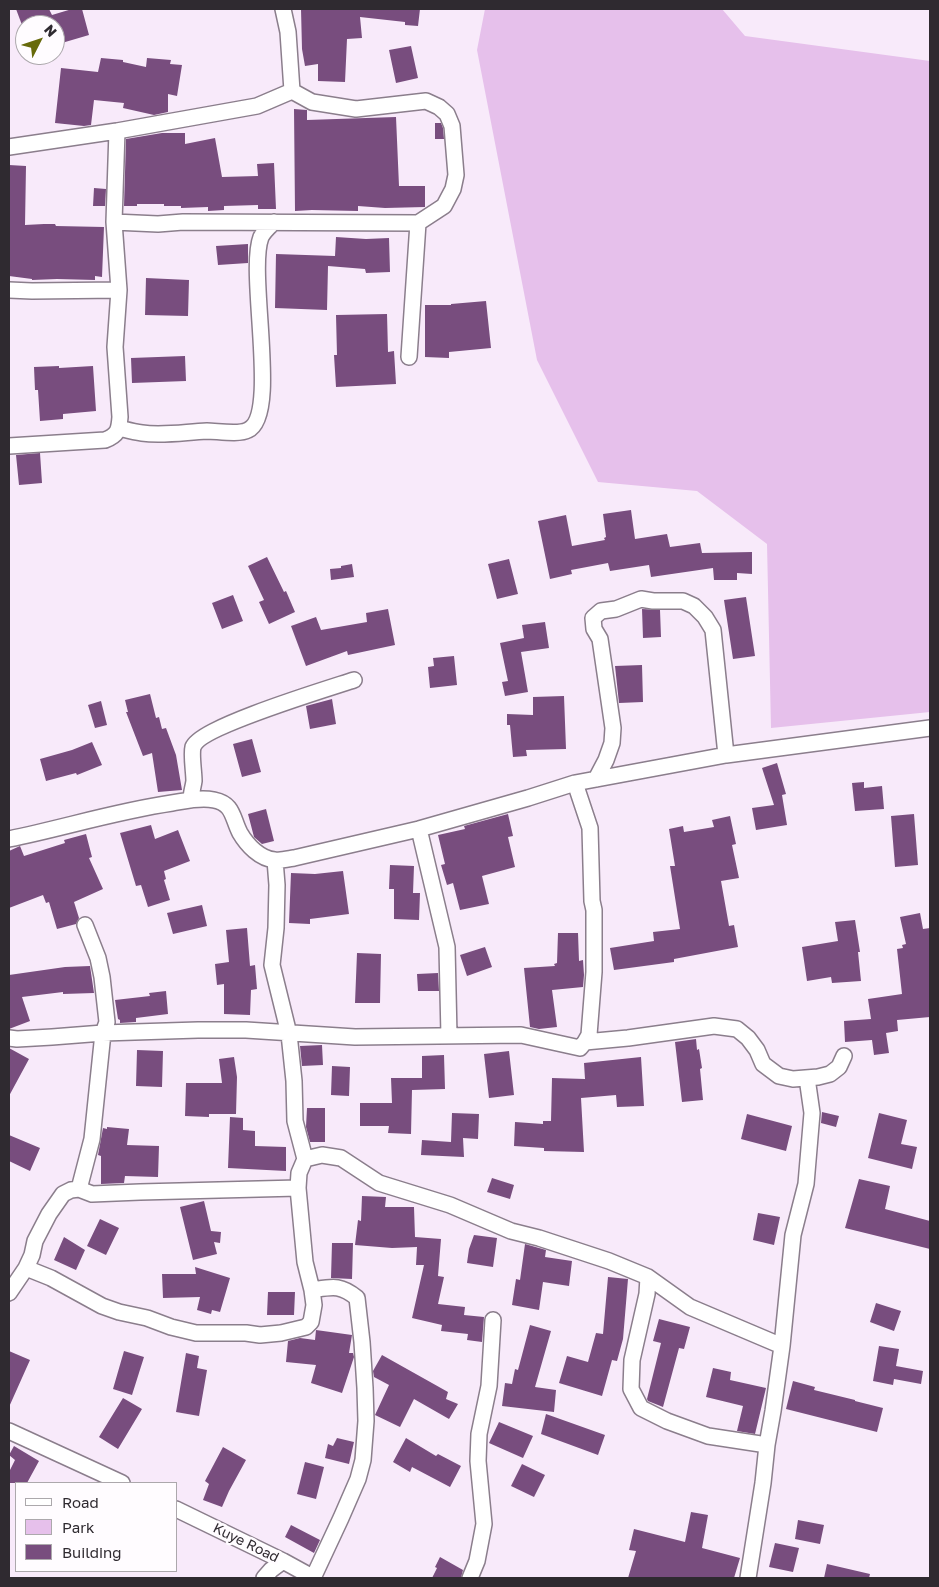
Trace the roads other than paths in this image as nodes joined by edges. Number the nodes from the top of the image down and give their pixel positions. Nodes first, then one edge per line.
1 (283, 9) edge
2 (292, 91) junction
3 (117, 131) junction
4 (9, 147) edge
5 (114, 222) junction
6 (274, 222) junction
7 (418, 223) junction
8 (9, 290) edge
9 (118, 290) junction
10 (409, 357) dead end
11 (119, 428) junction
12 (9, 446) edge
13 (354, 680) dead end
14 (930, 728) edge
15 (726, 754) junction
16 (596, 779) junction
17 (576, 783) junction
18 (191, 800) junction
19 (420, 829) junction
20 (9, 839) edge
21 (275, 860) junction
22 (85, 925) dead end
23 (102, 1033) junction
24 (289, 1034) junction
25 (449, 1036) junction
26 (9, 1038) edge
27 (585, 1042) junction
28 (844, 1056) dead end
29 (807, 1078) junction
30 (305, 1160) junction
31 (298, 1188) junction
32 (79, 1189) junction
33 (26, 1268) junction
34 (648, 1277) junction
35 (312, 1290) junction
36 (9, 1293) edge
37 (493, 1320) dead end
38 (782, 1346) junction
39 (9, 1431) edge
40 (767, 1445) junction
41 (120, 1482) edge
42 (178, 1510) edge
43 (282, 1561) junction
44 (264, 1578) edge
45 (313, 1578) edge
46 (470, 1578) edge
47 (748, 1578) edge

1 - 2 street
2 - 3 street
2 - 7 street
3 - 4 street
3 - 5 street
5 - 6 street
5 - 9 street
6 - 7 street
6 - 11 street
7 - 10 street
8 - 9 street
9 - 11 street
11 - 12 street
13 - 18 street
14 - 15 street
15 - 16 street
15 - 16 street
16 - 17 street
17 - 19 street
17 - 27 street
18 - 20 street
18 - 21 street
19 - 21 street
19 - 25 street
21 - 24 street
22 - 23 street
23 - 24 street
23 - 26 street
23 - 32 street
24 - 25 street
24 - 30 street
25 - 27 street
27 - 29 street
28 - 29 street
29 - 38 street
30 - 31 street
30 - 34 street
31 - 32 street
31 - 35 street
32 - 33 street
33 - 35 street
33 - 36 street
34 - 38 street
34 - 40 street
35 - 45 street
37 - 46 street
38 - 40 street
39 - 41 street
40 - 47 street
42 - 43 street, Kuye Road
43 - 44 street
43 - 45 street, Kuye Road

